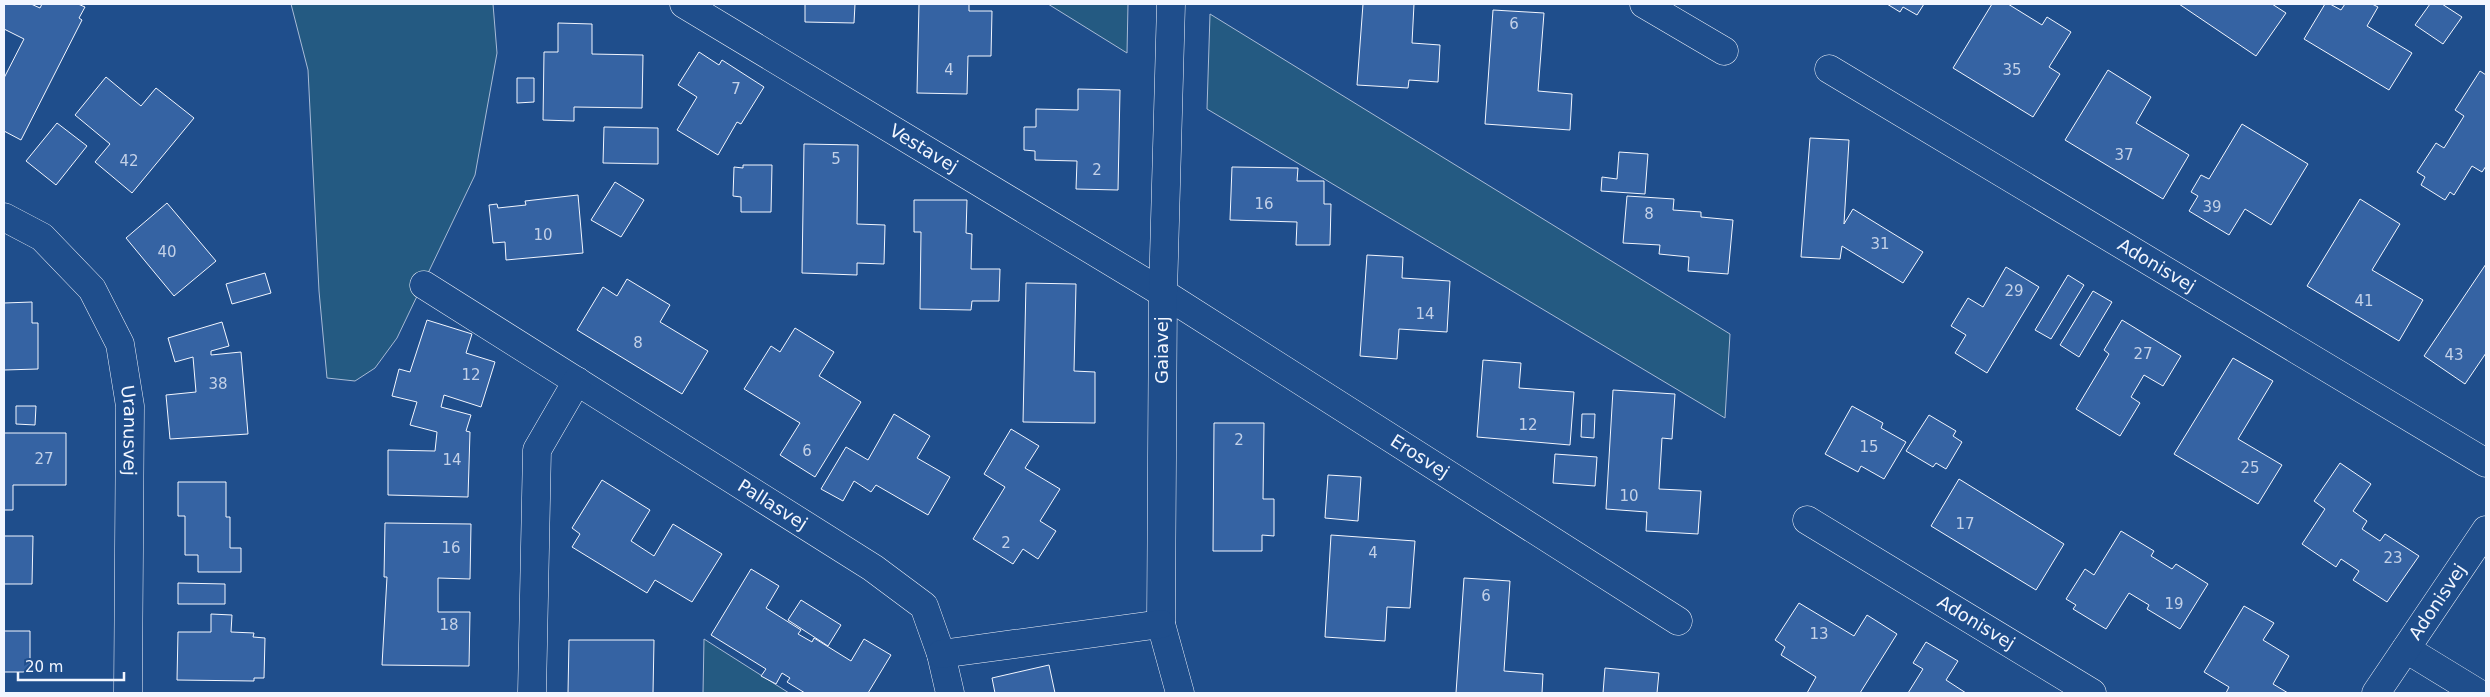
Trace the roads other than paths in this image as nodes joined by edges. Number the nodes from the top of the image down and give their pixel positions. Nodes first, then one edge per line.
1 (684, 4) edge
2 (1171, 4) edge
3 (1644, 4) edge
4 (1724, 51) dead end
5 (1829, 69) dead end
6 (4, 217) edge
7 (424, 285) dead end
8 (1163, 293) junction
9 (577, 381) junction
10 (2486, 463) edge
11 (1808, 520) dead end
12 (2486, 530) edge
13 (1678, 621) dead end
14 (1161, 624) junction
15 (2406, 649) junction
16 (941, 654) junction
17 (128, 693) edge
18 (532, 693) edge
19 (950, 693) edge
20 (1180, 693) edge
21 (2092, 693) edge
22 (2376, 693) edge
23 (2478, 693) edge

1 - 8 street, Vestavej
2 - 8 street, Gaiavej
3 - 4 street
5 - 10 street, Adonisvej
6 - 17 street, Uranusvej
7 - 9 street, Pallasvej
8 - 13 street, Erosvej
8 - 14 street, Gaiavej
9 - 16 street, Pallasvej
9 - 18 street
11 - 21 street, Adonisvej
12 - 15 street, Adonisvej
14 - 16 street
14 - 20 street, Gaiavej
15 - 22 street, Adonisvej
15 - 23 street, Adonisvej
16 - 19 street, Pallasvej

